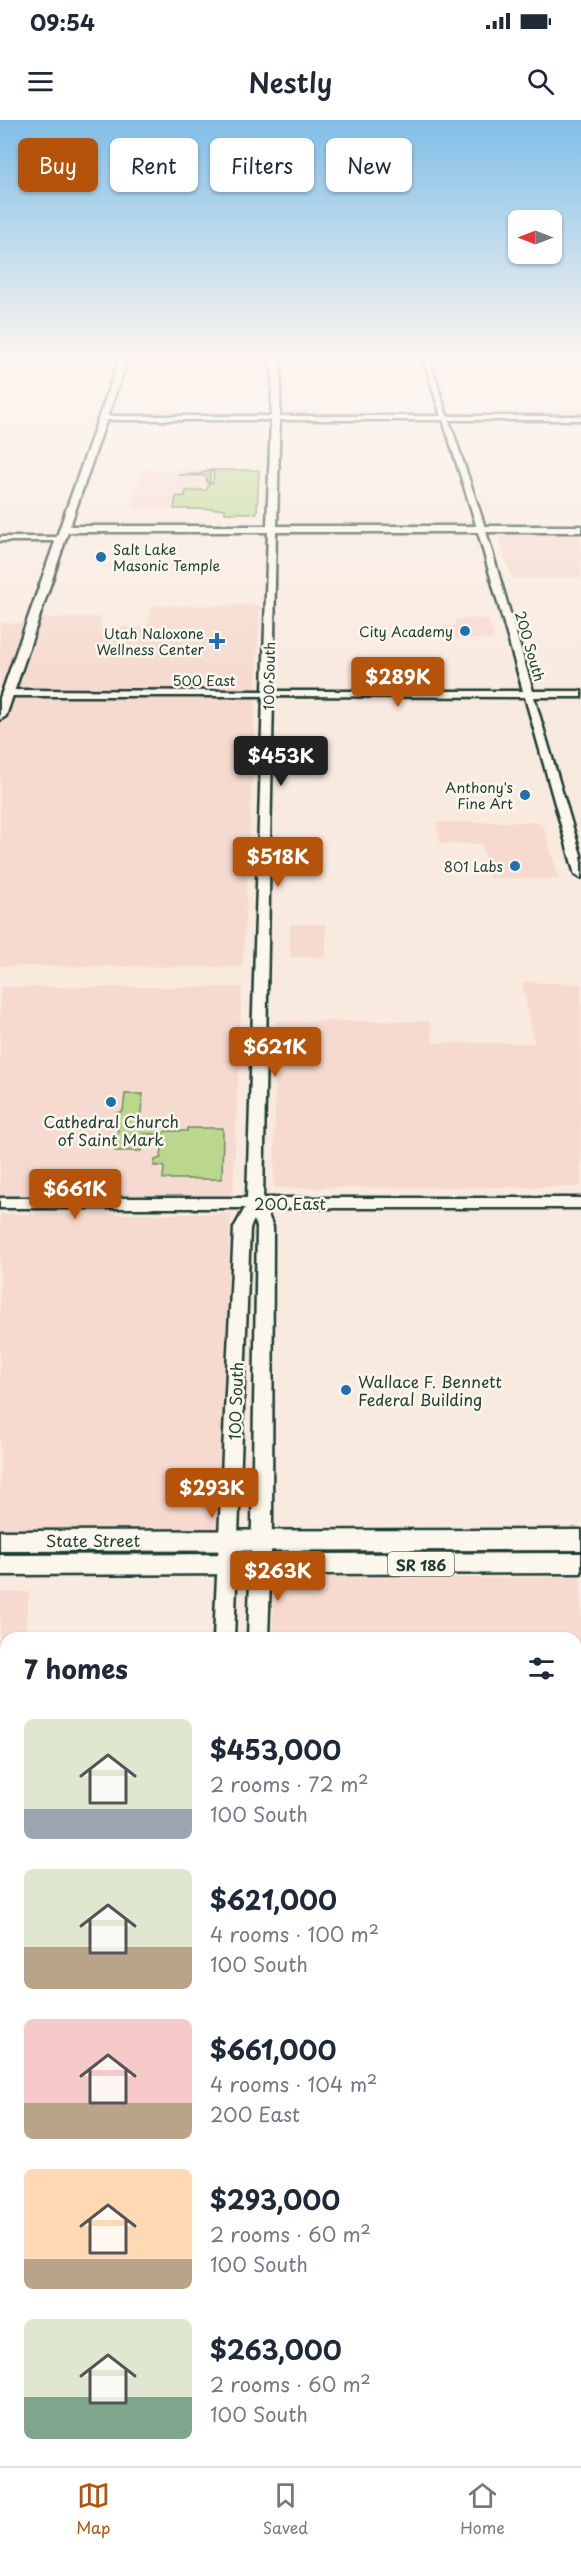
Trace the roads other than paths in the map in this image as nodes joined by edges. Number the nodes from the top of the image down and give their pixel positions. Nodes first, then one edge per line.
1 (85, 466) edge
2 (274, 466) edge
3 (462, 466) edge
4 (272, 527) junction
5 (480, 527) junction
6 (581, 527) edge
7 (62, 531) junction
8 (0, 539) edge
9 (7, 693) junction
10 (269, 694) junction
11 (529, 694) junction
12 (581, 694) edge
13 (0, 716) edge
14 (581, 875) edge
15 (0, 1203) edge
16 (255, 1203) junction
17 (581, 1203) edge
18 (581, 1540) edge
19 (0, 1541) edge
20 (228, 1552) junction
21 (261, 1552) junction
22 (581, 1563) edge
23 (0, 1565) edge
24 (224, 1632) edge
25 (258, 1632) edge

1 - 7 main road
2 - 4 main road, 100 South
3 - 5 street, 200 South
4 - 5 main road
4 - 7 main road
4 - 10 street, 100 South
5 - 6 main road
5 - 11 street, 200 South
7 - 8 street
7 - 9 main road
9 - 10 street, 500 East
9 - 13 main road
10 - 11 street, 500 East
10 - 16 street, 100 South
11 - 12 street, 500 East
11 - 14 street, 200 South
15 - 16 street, 200 East
16 - 17 street, 200 East
16 - 20 street, 100 South
16 - 21 street, 100 South
18 - 21 main road, State Street / SR 186
19 - 20 main road, State Street / SR 186
20 - 21 main road, State Street / SR 186
20 - 23 main road, State Street / SR 186
20 - 24 street, 100 South
21 - 22 main road, State Street / SR 186
21 - 25 street, 100 South

